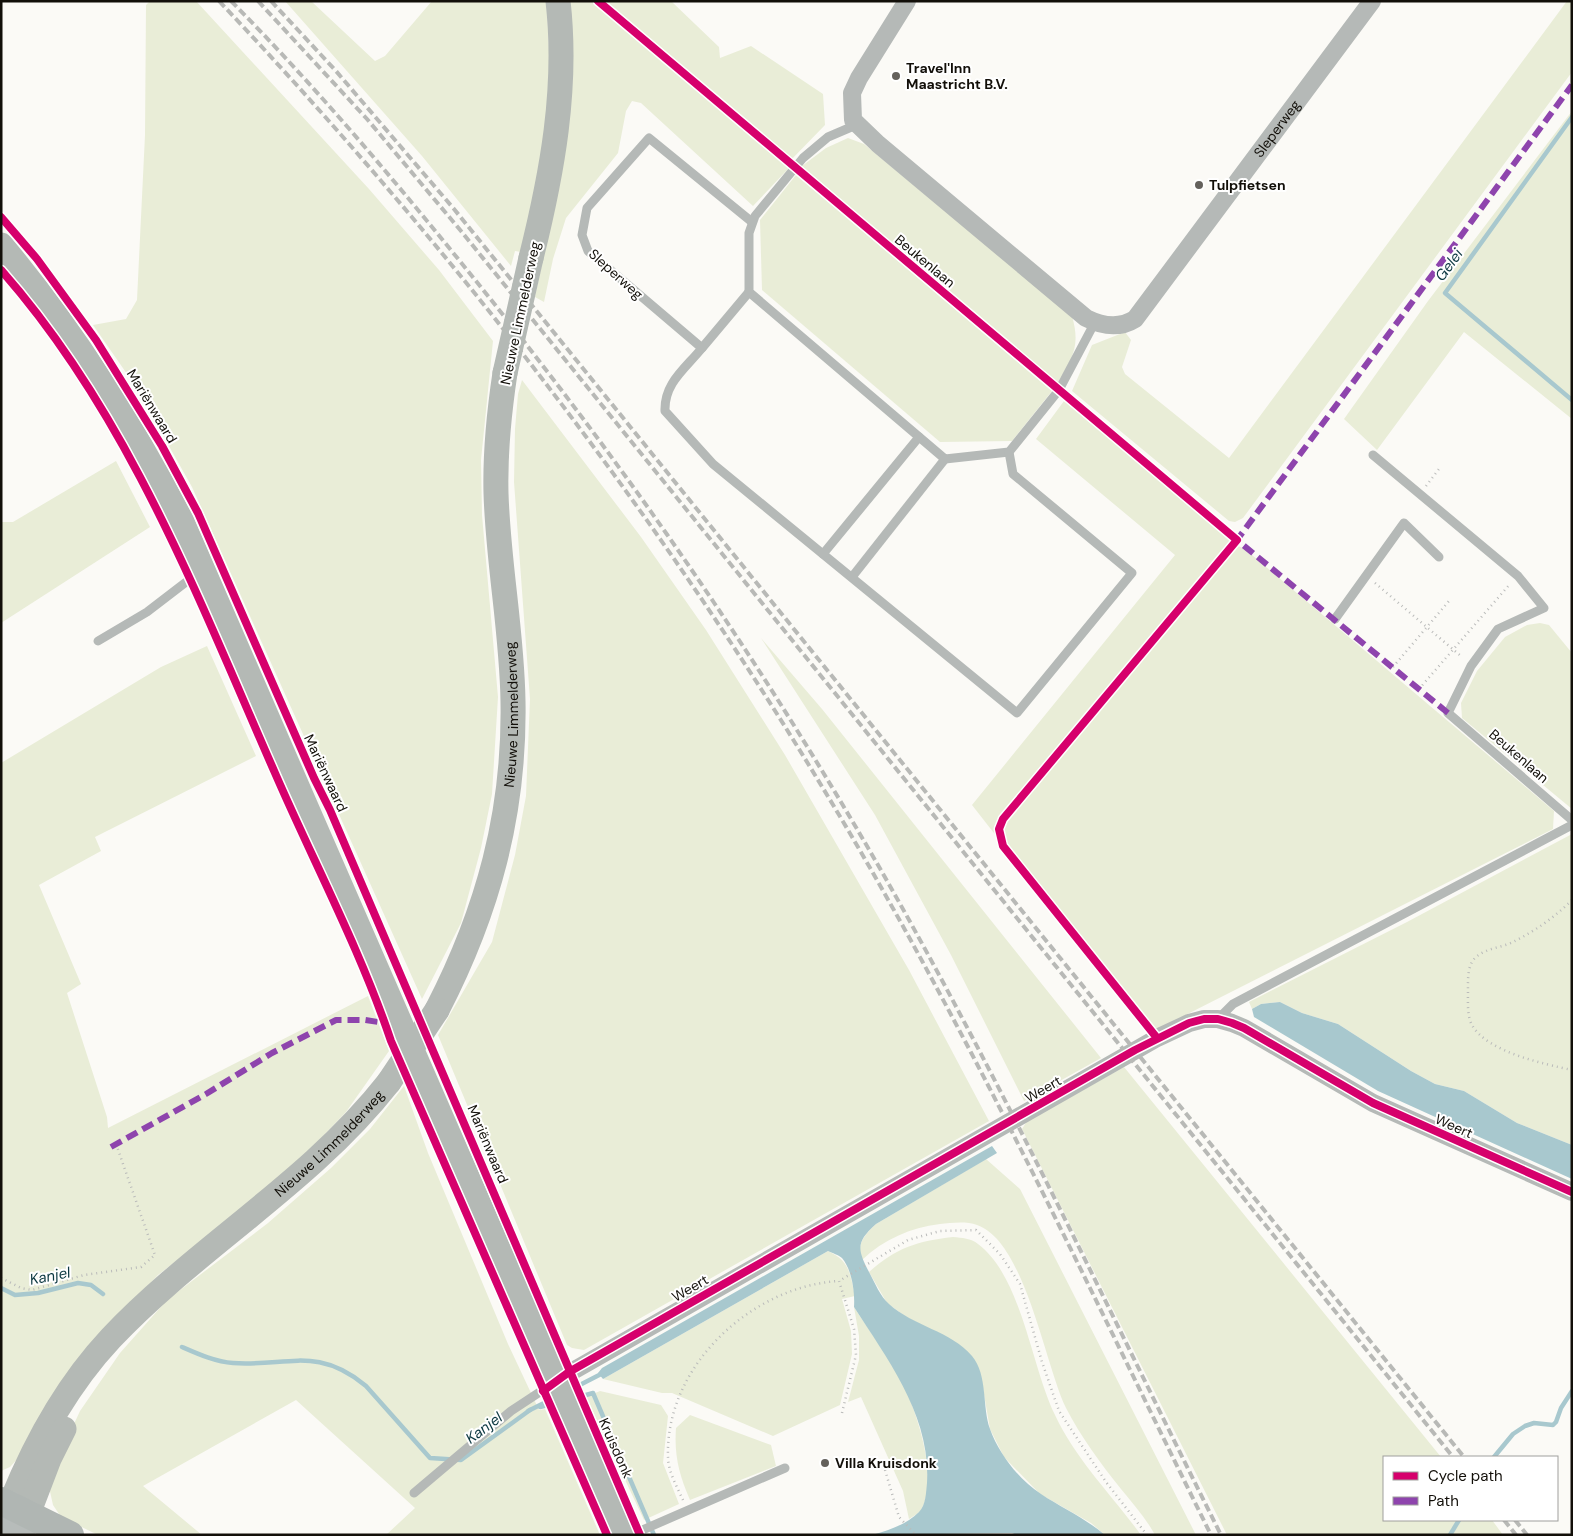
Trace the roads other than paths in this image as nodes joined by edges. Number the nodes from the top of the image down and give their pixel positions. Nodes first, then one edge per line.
1 (558, 1) edge
2 (907, 1) edge
3 (1372, 1) edge
4 (856, 125) junction
5 (754, 219) junction
6 (1, 245) edge
7 (749, 292) junction
8 (1095, 322) junction
9 (702, 348) junction
10 (919, 437) junction
11 (1008, 452) junction
12 (1373, 455) dead end
13 (945, 459) junction
14 (823, 554) junction
15 (1439, 556) dead end
16 (205, 572) junction
17 (852, 577) junction
18 (1335, 619) dead end
19 (98, 641) dead end
20 (1572, 820) edge
21 (1572, 825) edge
22 (1218, 1019) junction
23 (1572, 1192) edge
24 (550, 1386) junction
25 (785, 1468) dead end
26 (414, 1492) dead end
27 (12, 1517) edge
28 (70, 1535) edge
29 (622, 1535) edge
30 (631, 1535) edge

1 - 27 street, Nieuwe Limmelderweg, bridge
2 - 4 street
3 - 8 street, Sleperweg
4 - 5 lane
4 - 8 street, Sleperweg
5 - 7 lane
5 - 9 lane, Sleperweg
6 - 16 street, Mariënwaard
7 - 9 lane
7 - 10 lane
8 - 11 lane
9 - 14 lane
10 - 13 lane
10 - 14 lane
11 - 13 lane
11 - 17 lane
12 - 20 lane, Beukenlaan
13 - 17 lane
14 - 17 lane
15 - 18 lane
16 - 19 lane
16 - 24 street, Mariënwaard
21 - 22 lane
22 - 23 street, Weert
22 - 24 street, Weert
24 - 26 lane
24 - 29 street, Kruisdonk
25 - 30 lane
27 - 28 highway

